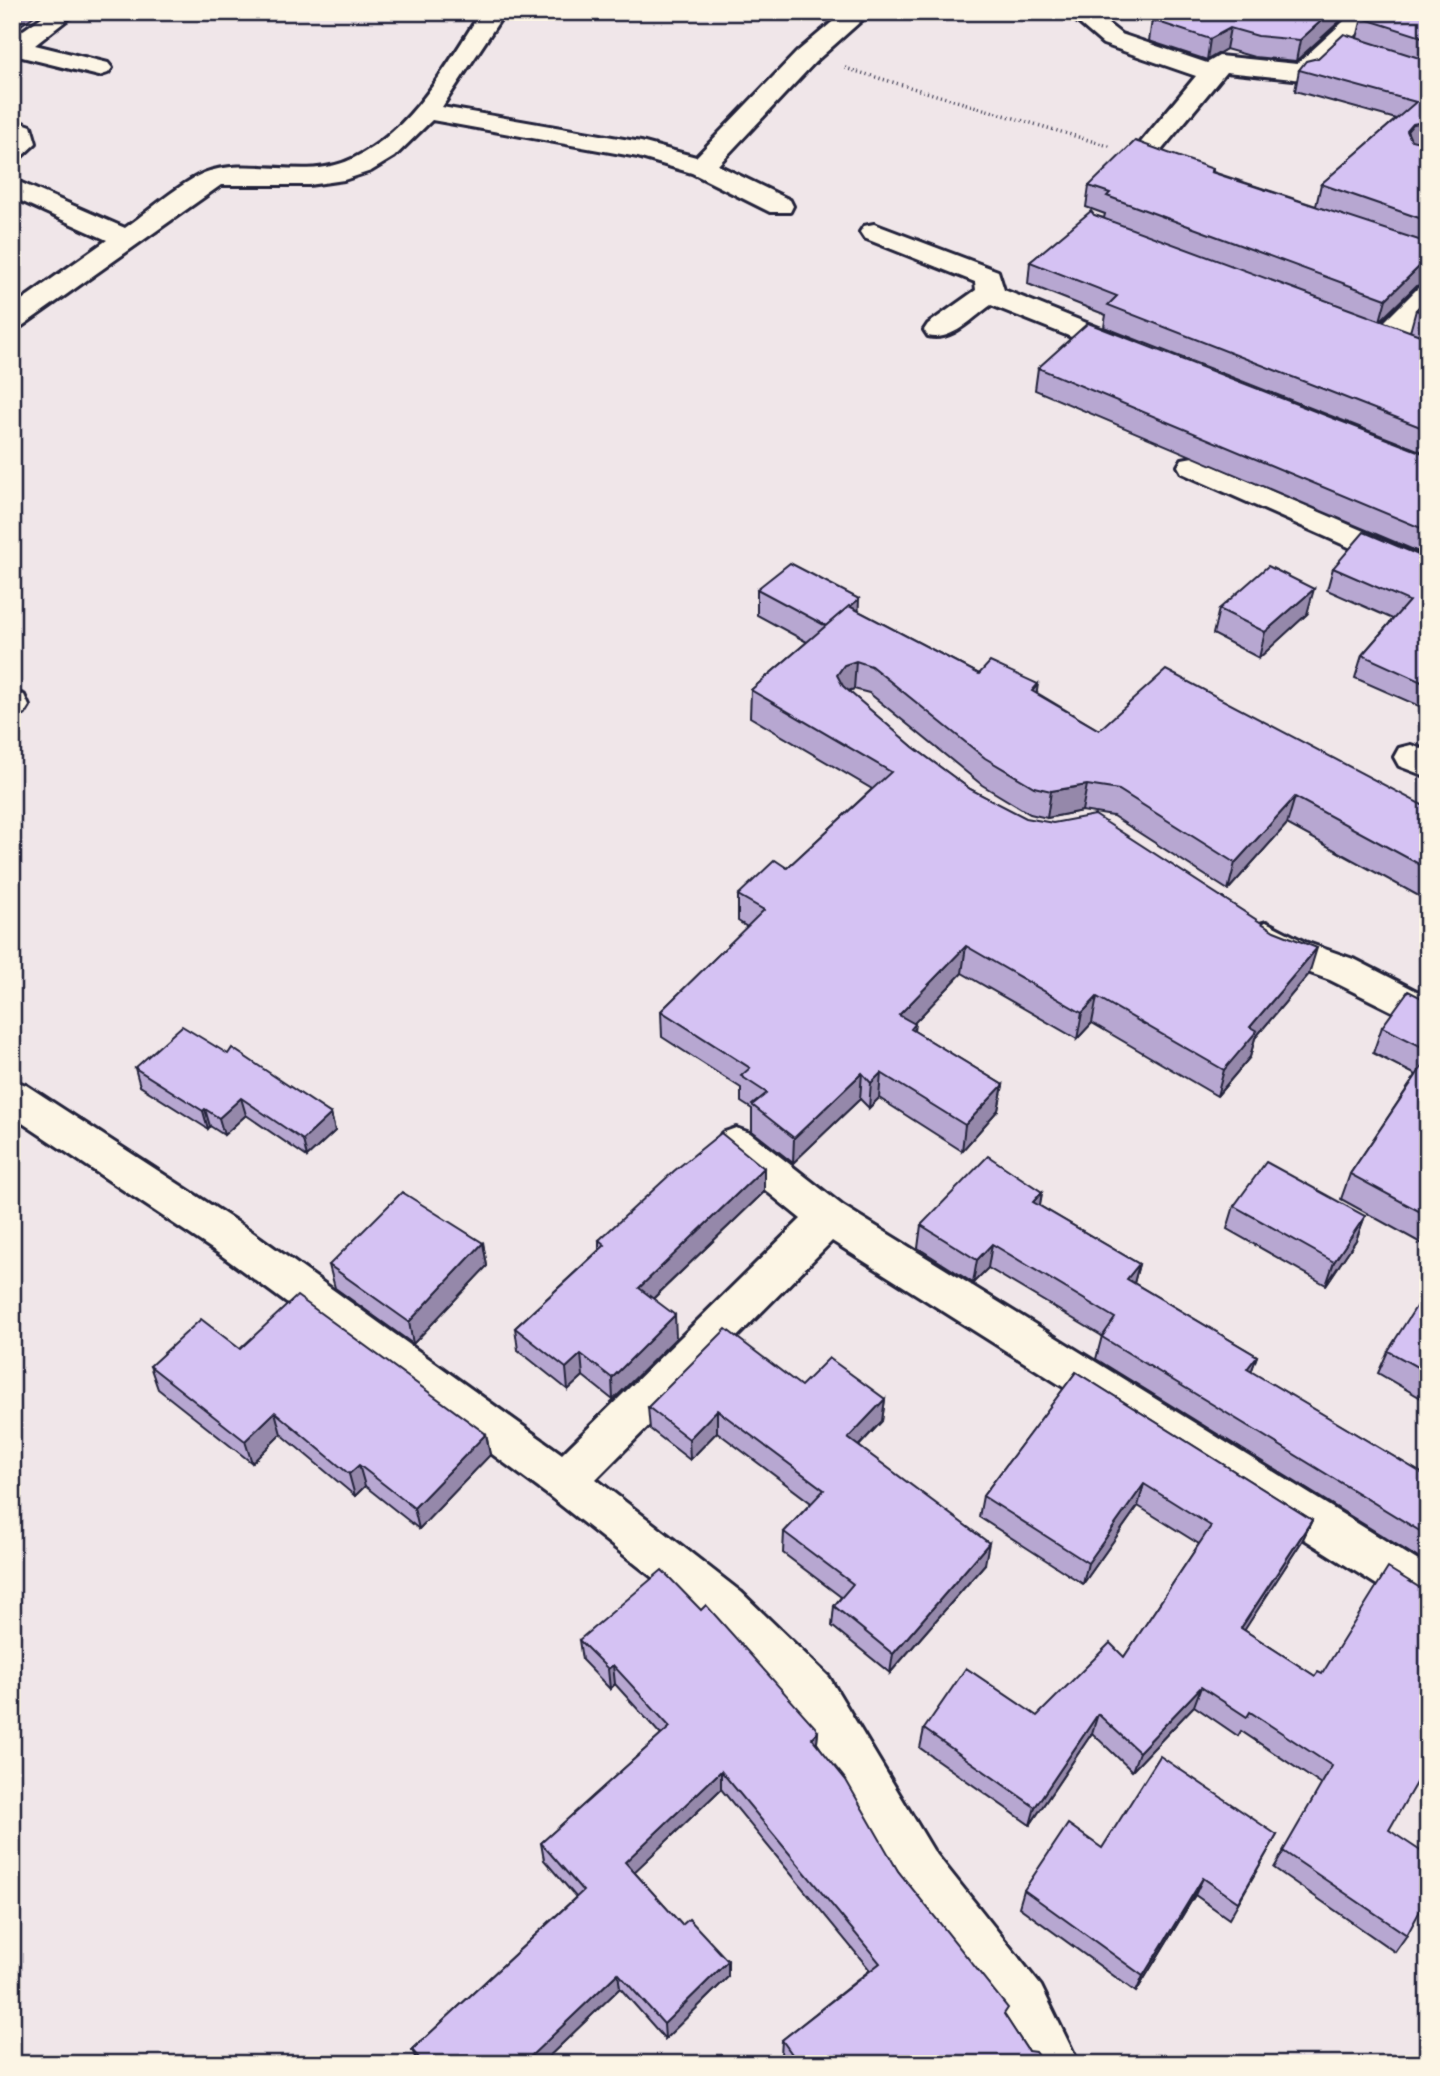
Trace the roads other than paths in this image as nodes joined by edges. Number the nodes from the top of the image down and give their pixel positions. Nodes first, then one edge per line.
1 (65, 12) edge
2 (493, 12) edge
3 (859, 12) edge
4 (1078, 12) edge
5 (1368, 12) edge
6 (1337, 43) junction
7 (14, 49) edge
8 (1361, 51) edge
9 (99, 68) dead end
10 (1209, 72) junction
11 (424, 111) junction
12 (12, 127) edge
13 (12, 151) edge
14 (701, 167) junction
15 (1209, 181) edge
16 (12, 187) edge
17 (780, 206) dead end
18 (874, 232) dead end
19 (127, 239) junction
20 (1428, 293) edge
21 (988, 294) junction
22 (12, 320) edge
23 (938, 330) dead end
24 (1417, 348) edge
25 (1156, 360) edge
26 (1193, 466) dead end
27 (1428, 572) edge
28 (1236, 916) edge
29 (1428, 1014) edge
30 (12, 1096) edge
31 (736, 1144) edge
32 (829, 1218) junction
33 (564, 1481) junction
34 (1428, 1592) edge
35 (1053, 2064) edge

1 - 7 street
2 - 11 street
3 - 14 street
4 - 10 street
5 - 6 street
6 - 8 street
6 - 10 street
7 - 9 street
10 - 15 street
11 - 14 street
11 - 19 street
12 - 13 street
14 - 17 street
16 - 19 street
18 - 21 street
19 - 22 street
20 - 24 street
21 - 23 street
21 - 25 street
26 - 27 street
28 - 29 street
30 - 33 street
31 - 32 street
32 - 33 street
32 - 34 street
33 - 35 street

